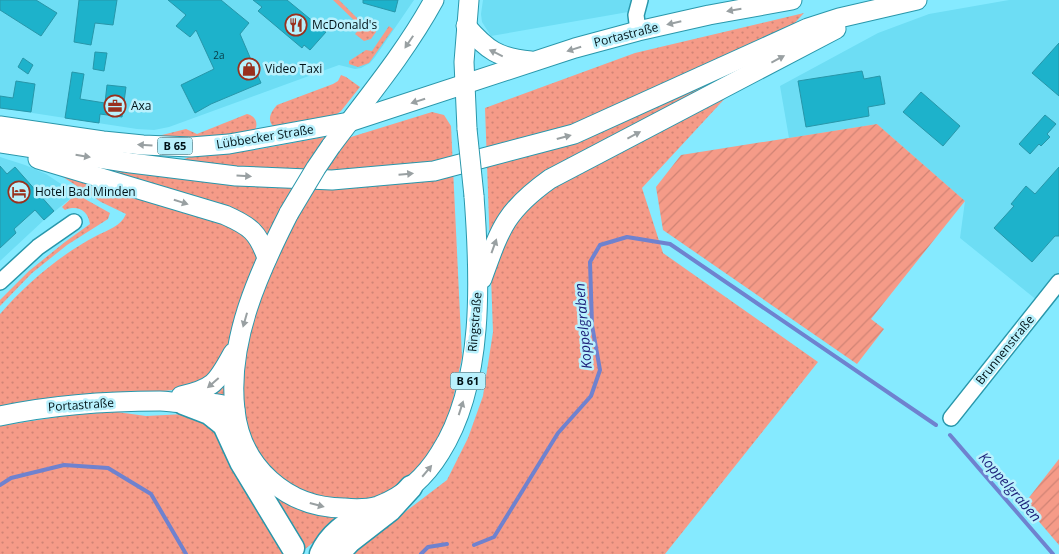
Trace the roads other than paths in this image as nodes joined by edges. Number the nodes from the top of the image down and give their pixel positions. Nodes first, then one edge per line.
1 (434, 0) edge
2 (469, 0) edge
3 (640, 0) edge
4 (792, 0) edge
5 (917, 0) edge
6 (876, 9) junction
7 (466, 26) junction
8 (638, 31) junction
9 (534, 61) junction
10 (464, 85) junction
11 (349, 122) junction
12 (0, 126) edge
13 (0, 143) edge
14 (0, 147) edge
15 (74, 222) dead end
16 (264, 267) junction
17 (0, 282) edge
18 (1057, 288) edge
19 (477, 299) junction
20 (239, 343) junction
21 (172, 402) junction
22 (235, 410) junction
23 (0, 416) edge
24 (951, 418) dead end
25 (257, 468) junction
26 (411, 488) junction
27 (376, 507) junction
28 (293, 551) edge
29 (321, 554) edge
30 (338, 554) edge

1 -> 11 main road, B 61
2 - 7 main road, Ringstraße / B 61
3 - 8 street
4 -> 8 main road, Portastraße
5 - 6 main road
13 -> 6 main road
19 -> 6 main road
9 -> 7 main road
7 - 10 main road, Ringstraße / B 61
8 -> 9 main road, Portastraße
9 - 10 main road, Portastraße
10 -> 11 main road, Lübbecker Straße / B 65
10 - 19 main road, Ringstraße / B 61, bridge
11 -> 12 main road, Lübbecker Straße / B 65
11 - 16 main road, B 61, bridge
14 -> 16 main road
15 - 17 street
16 -> 20 main road, B 61
18 - 24 street, Brunnenstraße
26 -> 19 main road, Ringstraße / B 61
20 -> 21 main road, Portastraße
20 - 22 main road, B 61
21 - 22 main road, Portastraße
21 - 23 main road, Portastraße
21 - 28 highway
22 - 25 main road, B 61
25 -> 27 main road, Ringstraße / B 61
25 - 28 highway, B 61
26 - 27 main road, Ringstraße / B 61
26 - 30 highway
27 - 29 highway, B 61

